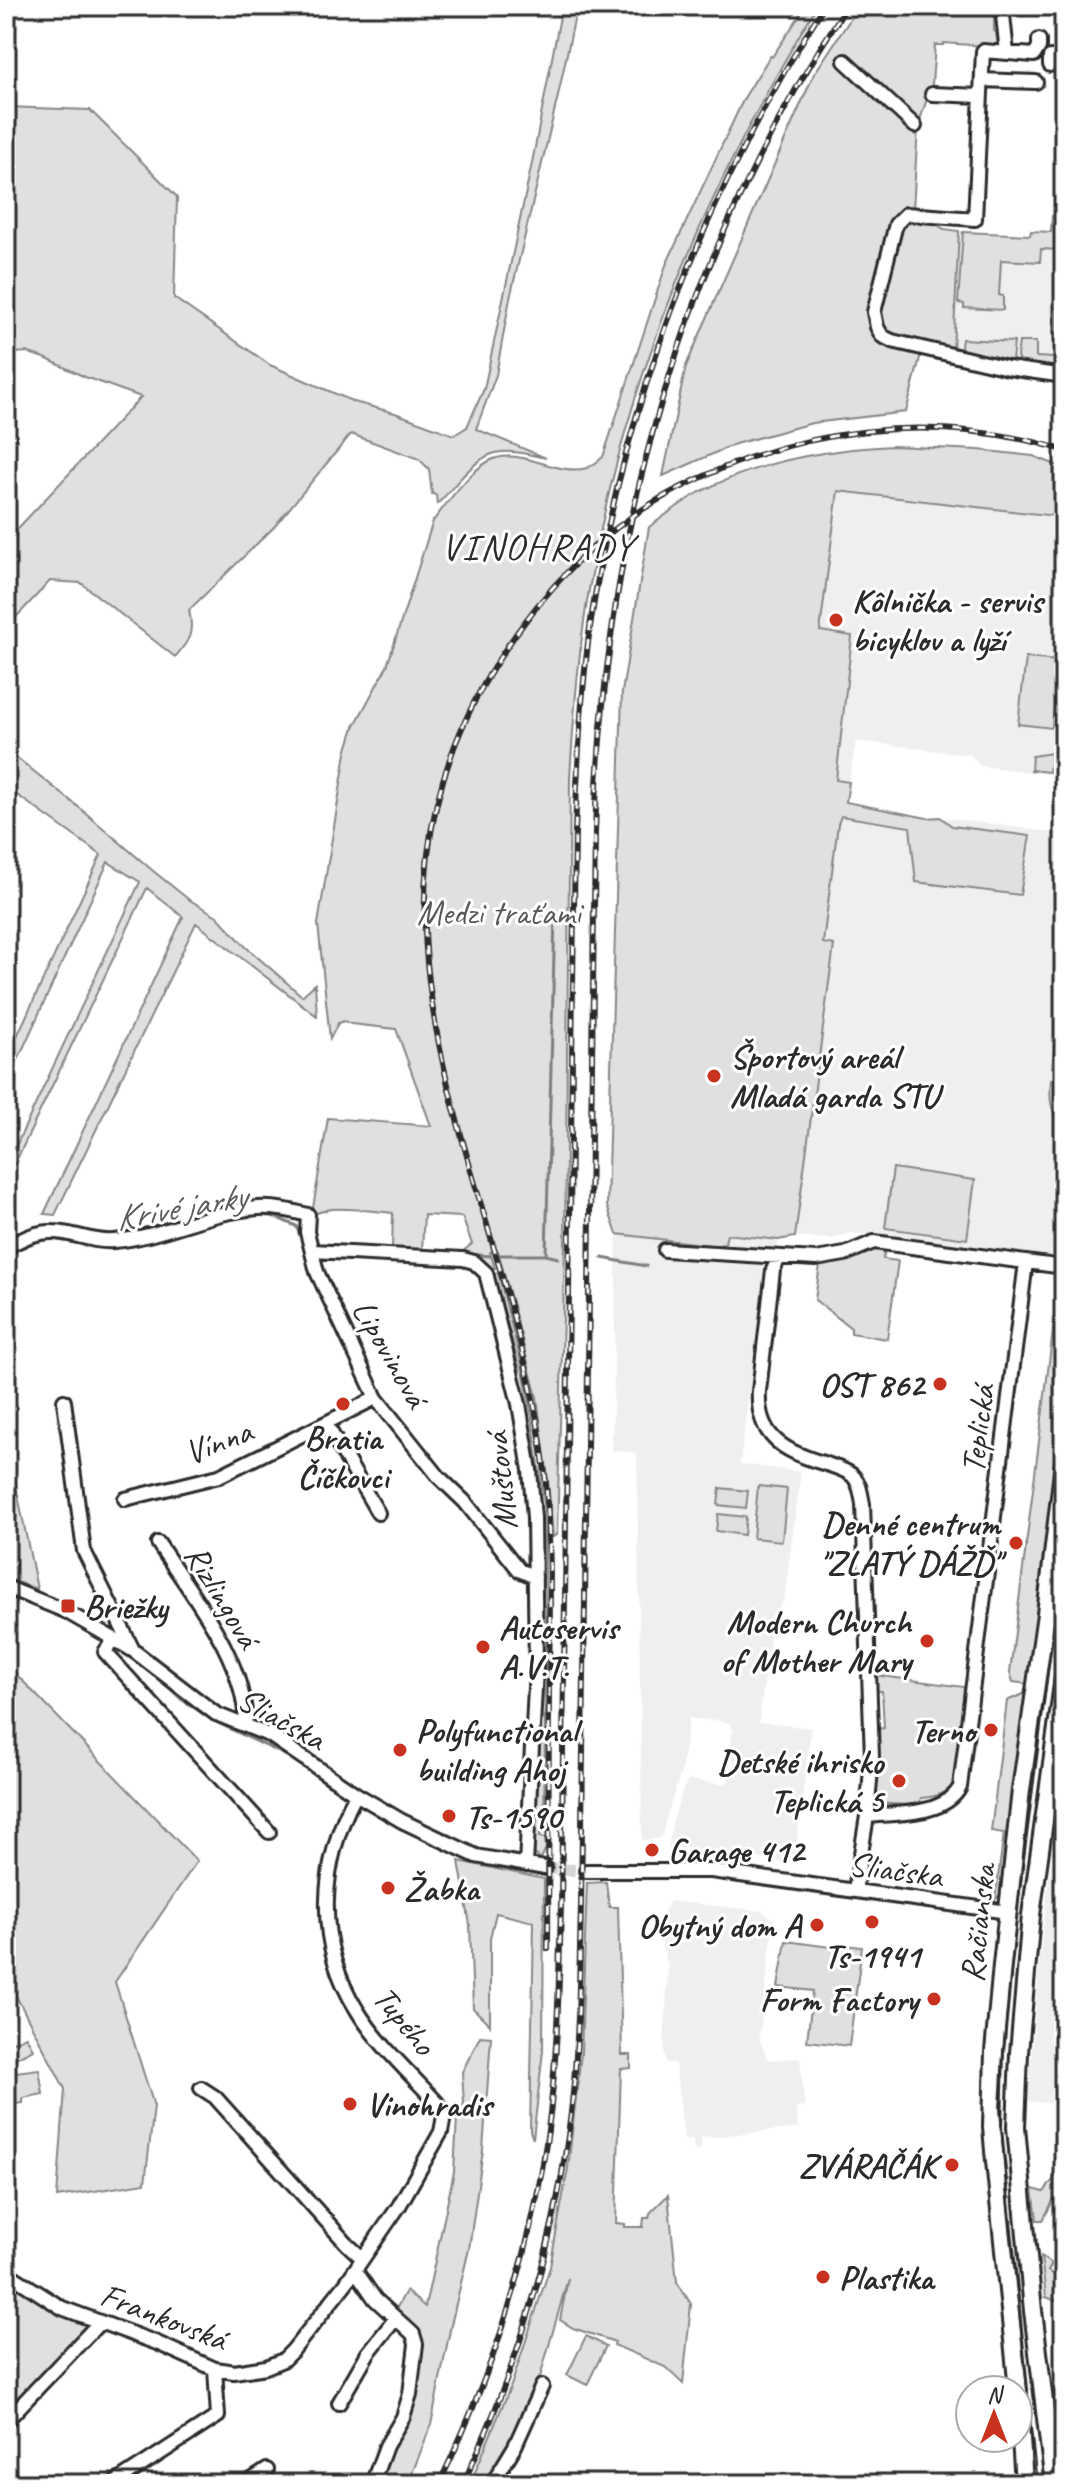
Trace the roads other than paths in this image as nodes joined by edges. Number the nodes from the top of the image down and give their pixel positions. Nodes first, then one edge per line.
1 (1002, 6) edge
2 (1039, 40) dead end
3 (1007, 53) junction
4 (1064, 57) edge
5 (845, 61) dead end
6 (1050, 65) dead end
7 (982, 80) junction
8 (1036, 82) dead end
9 (932, 94) dead end
10 (981, 96) junction
11 (915, 126) dead end
12 (1064, 376) edge
13 (6, 1247) edge
14 (665, 1250) dead end
15 (313, 1251) junction
16 (779, 1258) junction
17 (1026, 1262) junction
18 (1064, 1267) edge
19 (376, 1398) junction
20 (64, 1401) dead end
21 (326, 1424) junction
22 (1064, 1463) edge
23 (125, 1499) dead end
24 (378, 1513) dead end
25 (158, 1543) dead end
26 (535, 1577) junction
27 (6, 1587) edge
28 (114, 1639) junction
29 (134, 1651) junction
30 (1064, 1677) edge
31 (246, 1726) junction
32 (356, 1794) junction
33 (867, 1816) junction
34 (269, 1832) dead end
35 (526, 1865) junction
36 (545, 1868) tunnel mouth
37 (586, 1871) tunnel mouth
38 (855, 1891) junction
39 (1008, 1912) junction
40 (201, 2088) dead end
41 (362, 2258) junction
42 (355, 2270) junction
43 (6, 2272) edge
44 (396, 2318) junction
45 (100, 2322) junction
46 (215, 2369) junction
47 (1016, 2374) edge
48 (542, 2386) dead end
49 (339, 2403) dead end
50 (6, 2421) edge
51 (1022, 2454) edge
52 (267, 2470) dead end
53 (113, 2484) edge
54 (245, 2484) edge
55 (373, 2484) edge
56 (492, 2484) edge
57 (1024, 2484) edge
58 (1054, 2484) edge

1 - 3 street
2 - 3 street
3 - 7 street
4 - 6 street
5 - 11 street
7 - 8 street
7 - 10 street
9 - 10 street
10 - 12 street
13 - 15 street, Lipovinová
14 - 16 street
15 - 19 street, Lipovinová
15 - 26 street, Muštová
16 - 17 street
16 - 33 street
17 - 18 street
17 - 33 street, Teplická
19 - 21 street, Vínna
19 - 26 street, Lipovinová
20 - 29 street
21 - 23 street, Vínna
21 - 24 street
22 - 39 main road, Račianska
25 - 31 street, Rizlingová
26 - 35 street, Muštová
27 - 28 street, Sliačska
28 - 29 street, Sliačska
28 - 34 street
29 - 31 street, Sliačska
30 - 58 main road, Račianska
31 - 32 street, Sliačska
32 - 35 street, Sliačska
32 - 41 street, Tupého
33 - 38 street
35 - 36 street, Sliačska
37 - 38 street, Sliačska
38 - 39 street, Sliačska
39 - 47 main road, Račianska
40 - 41 street
41 - 42 street, Frankovská
42 - 44 street
42 - 46 street, Frankovská
43 - 45 street, Frankovská
44 - 49 street
44 - 55 street
45 - 46 street, Frankovská
45 - 50 street
46 - 53 street
48 - 56 street
51 - 57 main road, Račianska
52 - 54 street

